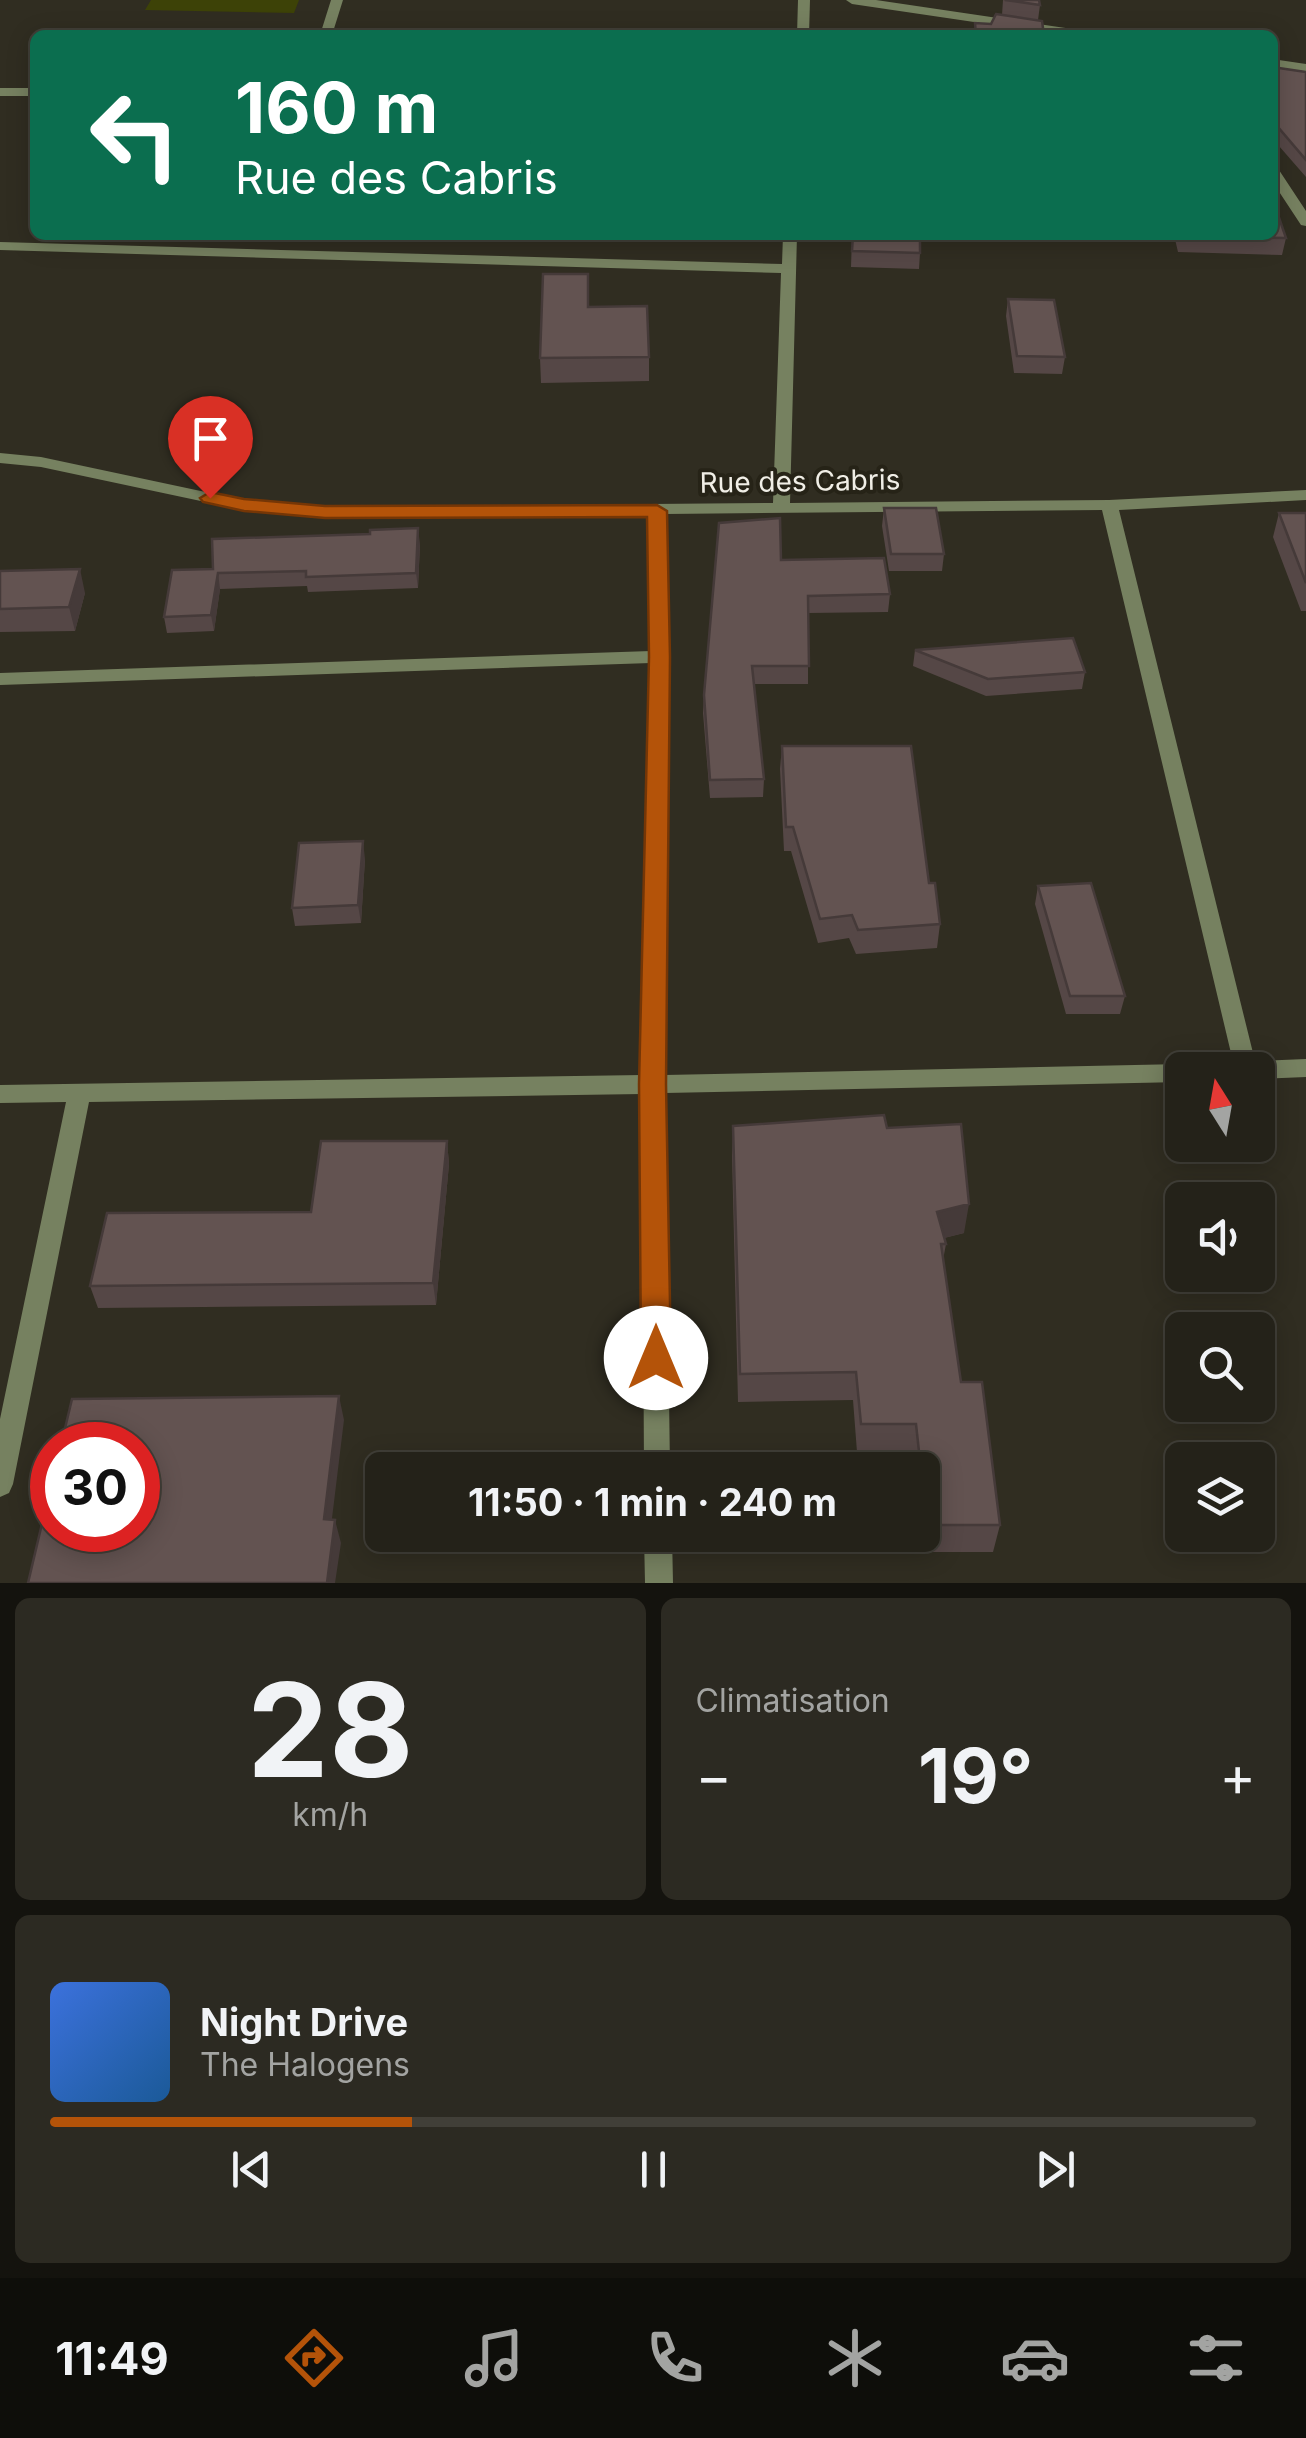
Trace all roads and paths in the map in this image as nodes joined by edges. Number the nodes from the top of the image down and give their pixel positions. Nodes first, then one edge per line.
1 (336, 0) edge
2 (804, 0) edge
3 (852, 0) edge
4 (327, 30) edge
5 (803, 30) edge
6 (1053, 30) edge
7 (1278, 64) edge
8 (1306, 68) edge
9 (0, 92) edge
10 (30, 92) edge
11 (1278, 179) edge
12 (1306, 222) edge
13 (790, 240) edge
14 (0, 246) edge
15 (788, 270) junction
16 (0, 458) edge
17 (1306, 495) edge
18 (1109, 504) junction
19 (781, 509) junction
20 (657, 511) junction
21 (660, 657) junction
22 (0, 679) edge
23 (1242, 1052) edge
24 (1306, 1068) edge
25 (1275, 1069) edge
26 (1165, 1073) edge
27 (652, 1084) junction
28 (79, 1093) junction
29 (0, 1094) edge
30 (657, 1452) edge
31 (0, 1484) edge
32 (658, 1552) edge
33 (659, 1583) edge

1 - 4 street
2 - 5 street
3 - 6 street
7 - 8 street
9 - 10 street
11 - 12 street
13 - 15 street
14 - 15 street
15 - 19 street
16 - 20 street, Rue des Cabris
17 - 18 street, Rue des Cabris
18 - 19 street, Rue des Cabris
18 - 23 street
19 - 20 street, Rue des Cabris
20 - 21 street
21 - 22 street
21 - 27 street
24 - 25 street
26 - 27 street
27 - 28 street
27 - 30 street
28 - 29 street
28 - 31 street
32 - 33 street

